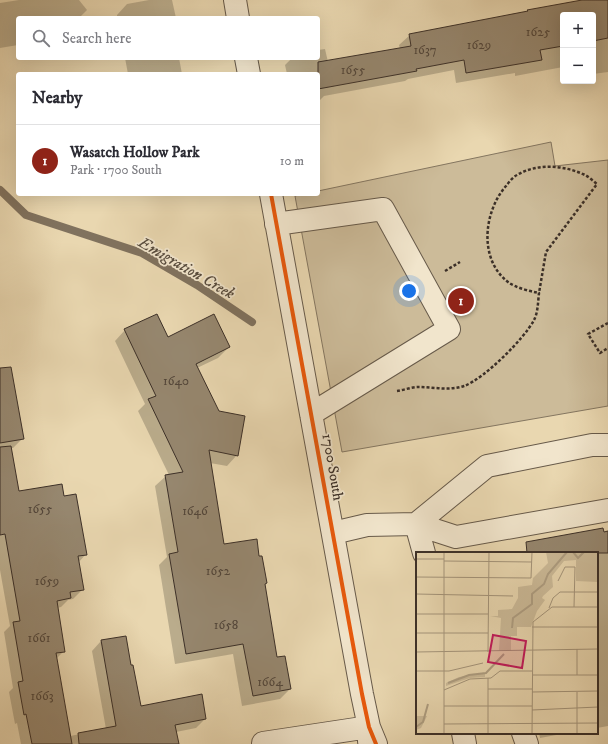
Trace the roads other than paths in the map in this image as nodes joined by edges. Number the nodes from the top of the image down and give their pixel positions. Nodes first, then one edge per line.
1 (235, 0) edge
2 (238, 16) edge
3 (246, 60) edge
4 (249, 72) edge
5 (271, 196) edge
6 (276, 224) junction
7 (311, 414) junction
8 (608, 445) edge
9 (608, 510) edge
10 (416, 524) junction
11 (333, 533) junction
12 (424, 552) edge
13 (463, 734) edge
14 (523, 734) edge
15 (371, 738) edge
16 (322, 739) edge
17 (294, 741) edge
18 (263, 744) edge
19 (465, 744) edge
20 (527, 744) edge

1 - 2 street
3 - 4 street
5 - 6 street, 1700 South
6 - 7 street, 1700 South
6 - 7 street
7 - 11 street, 1700 South
8 - 10 street
9 - 10 street
10 - 11 street
10 - 12 street
11 - 15 street, 1700 South
13 - 19 street
14 - 20 street
15 - 16 street
16 - 17 street
17 - 18 street

